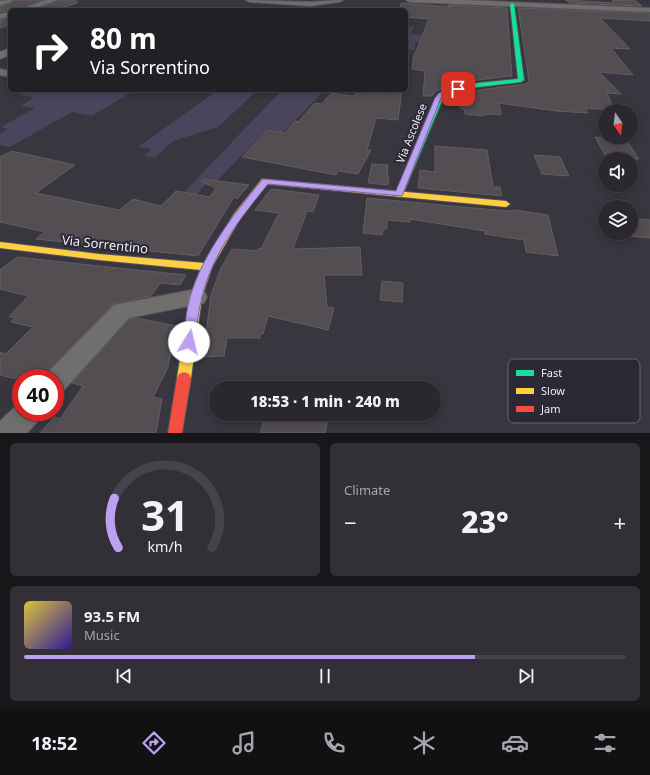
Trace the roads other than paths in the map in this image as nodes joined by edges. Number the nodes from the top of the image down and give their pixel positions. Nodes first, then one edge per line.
1 (8, 0) edge
2 (53, 0) edge
3 (250, 0) edge
4 (339, 0) edge
5 (410, 0) edge
6 (0, 3) edge
7 (512, 4) junction
8 (29, 8) edge
9 (650, 10) edge
10 (399, 194) junction
11 (506, 204) dead end
12 (0, 245) edge
13 (207, 267) junction
14 (196, 297) junction
15 (64, 372) edge
16 (19, 421) edge
17 (8, 433) edge
18 (175, 433) edge

1 - 6 street
2 - 8 street
3 - 4 street
5 - 7 street
7 - 9 street
7 - 10 street, Via Ascolese
10 - 11 street
10 - 13 street
12 - 13 street, Via Sorrentino
13 - 14 street
14 - 15 street
14 - 18 street
16 - 17 street

